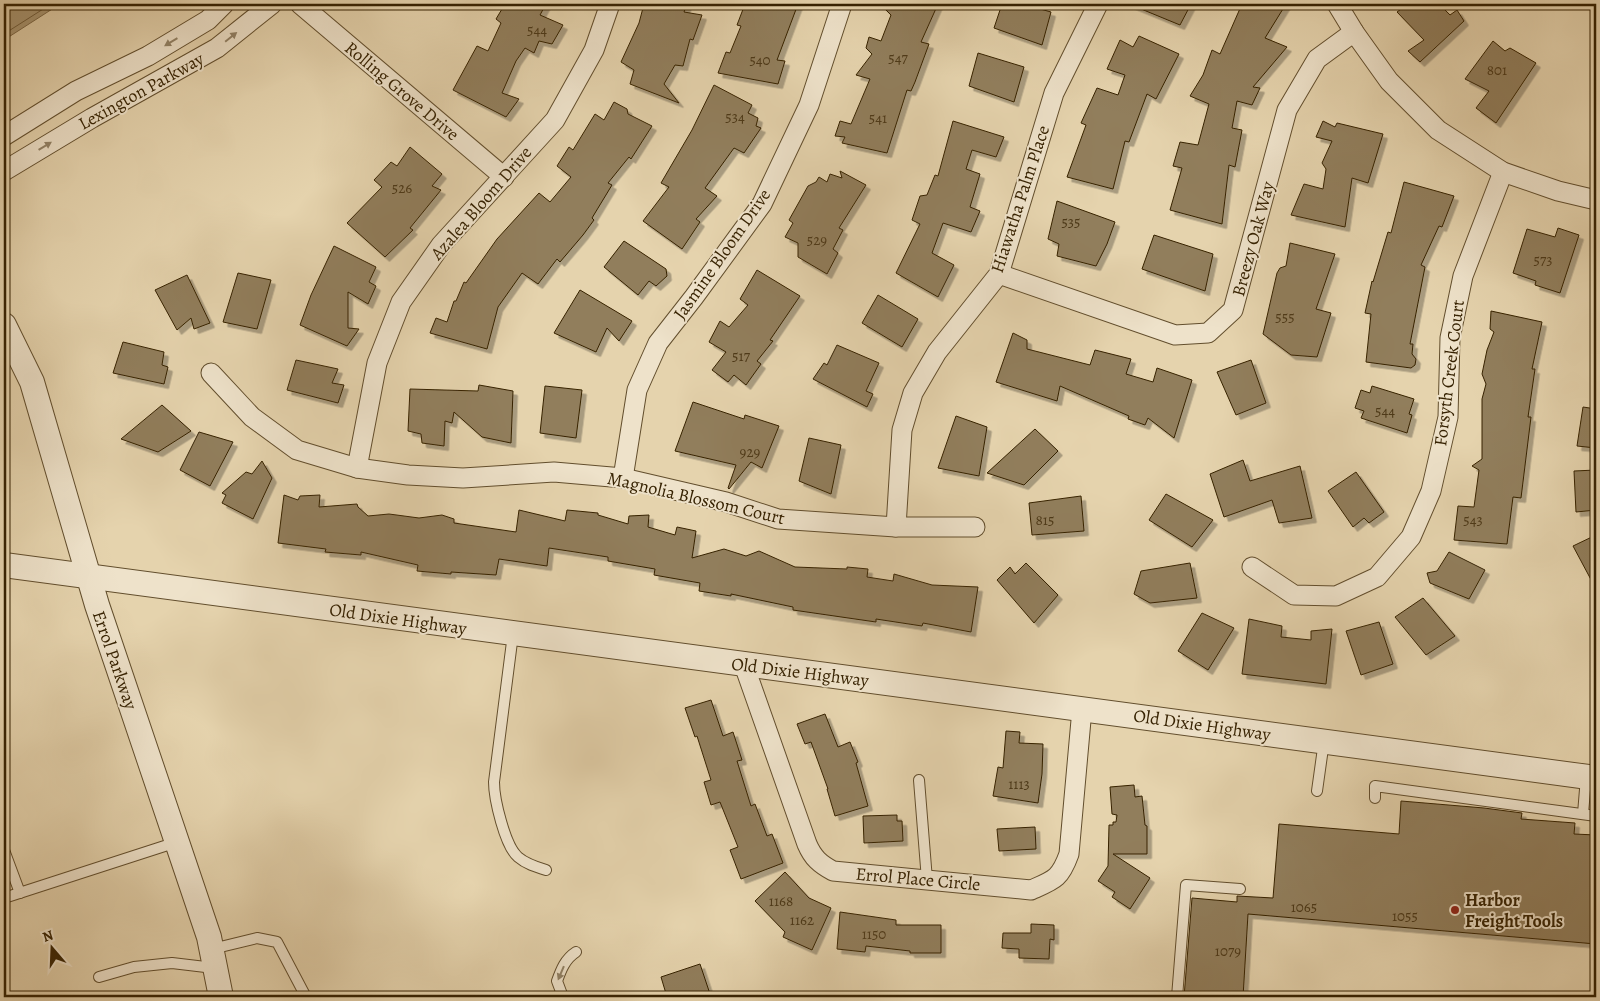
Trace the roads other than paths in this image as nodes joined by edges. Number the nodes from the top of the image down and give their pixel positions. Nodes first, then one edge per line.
1 (224, 4) edge
2 (272, 4) edge
3 (300, 4) edge
4 (610, 4) edge
5 (842, 4) edge
6 (1098, 4) edge
7 (1337, 4) edge
8 (1354, 32) junction
9 (4, 136) edge
10 (4, 171) edge
11 (1503, 172) junction
12 (504, 178) junction
13 (1596, 200) edge
14 (999, 274) junction
15 (4, 324) edge
16 (211, 373) dead end
17 (357, 468) junction
18 (623, 478) junction
19 (896, 527) junction
20 (975, 527) dead end
21 (4, 566) edge
22 (1252, 567) dead end
23 (89, 577) junction
24 (512, 634) junction
25 (744, 664) junction
26 (1082, 709) junction
27 (1324, 741) junction
28 (1591, 778) edge
29 (919, 780) dead end
30 (1317, 790) dead end
31 (1375, 798) dead end
32 (1583, 814) junction
33 (1596, 816) edge
34 (177, 842) junction
35 (4, 850) edge
36 (546, 870) dead end
37 (927, 880) junction
38 (1240, 889) dead end
39 (20, 893) junction
40 (4, 898) edge
41 (576, 952) dead end
42 (214, 959) junction
43 (99, 977) dead end
44 (221, 997) edge
45 (306, 997) edge
46 (563, 997) edge
47 (1177, 997) edge

1 -> 9 street, Lexington Parkway
10 -> 2 street, Lexington Parkway
3 - 12 street, Rolling Grove Drive
4 - 12 street, Azalea Bloom Drive
5 - 18 street, Jasmine Bloom Drive
6 - 14 street, Hiawatha Palm Place
7 - 8 street
8 - 11 street
8 - 14 street, Breezy Oak Way
11 - 13 street
11 - 22 street, Forsyth Creek Court
12 - 17 street, Azalea Bloom Drive
14 - 19 street, Hiawatha Palm Place
15 - 23 street, Errol Parkway
16 - 17 street, Magnolia Blossom Court
17 - 18 street, Magnolia Blossom Court
18 - 19 street, Magnolia Blossom Court
19 - 20 street, Magnolia Blossom Court
21 - 23 street, Old Dixie Highway
23 - 24 street, Old Dixie Highway
23 - 34 street, Errol Parkway
24 - 25 street, Old Dixie Highway
24 - 36 lane
25 - 26 street, Old Dixie Highway
25 - 37 street, Errol Place Circle
26 - 27 street, Old Dixie Highway
26 - 37 street, Errol Place Circle
27 - 28 street, Old Dixie Highway
27 - 30 lane
28 - 32 lane
29 - 37 lane
31 - 32 lane
32 - 33 lane
34 - 39 lane
34 - 42 street, Errol Parkway
35 - 39 lane
38 - 47 lane
39 - 40 lane
41 -> 46 lane
42 - 43 lane
42 - 44 street, Errol Parkway
42 - 45 lane

